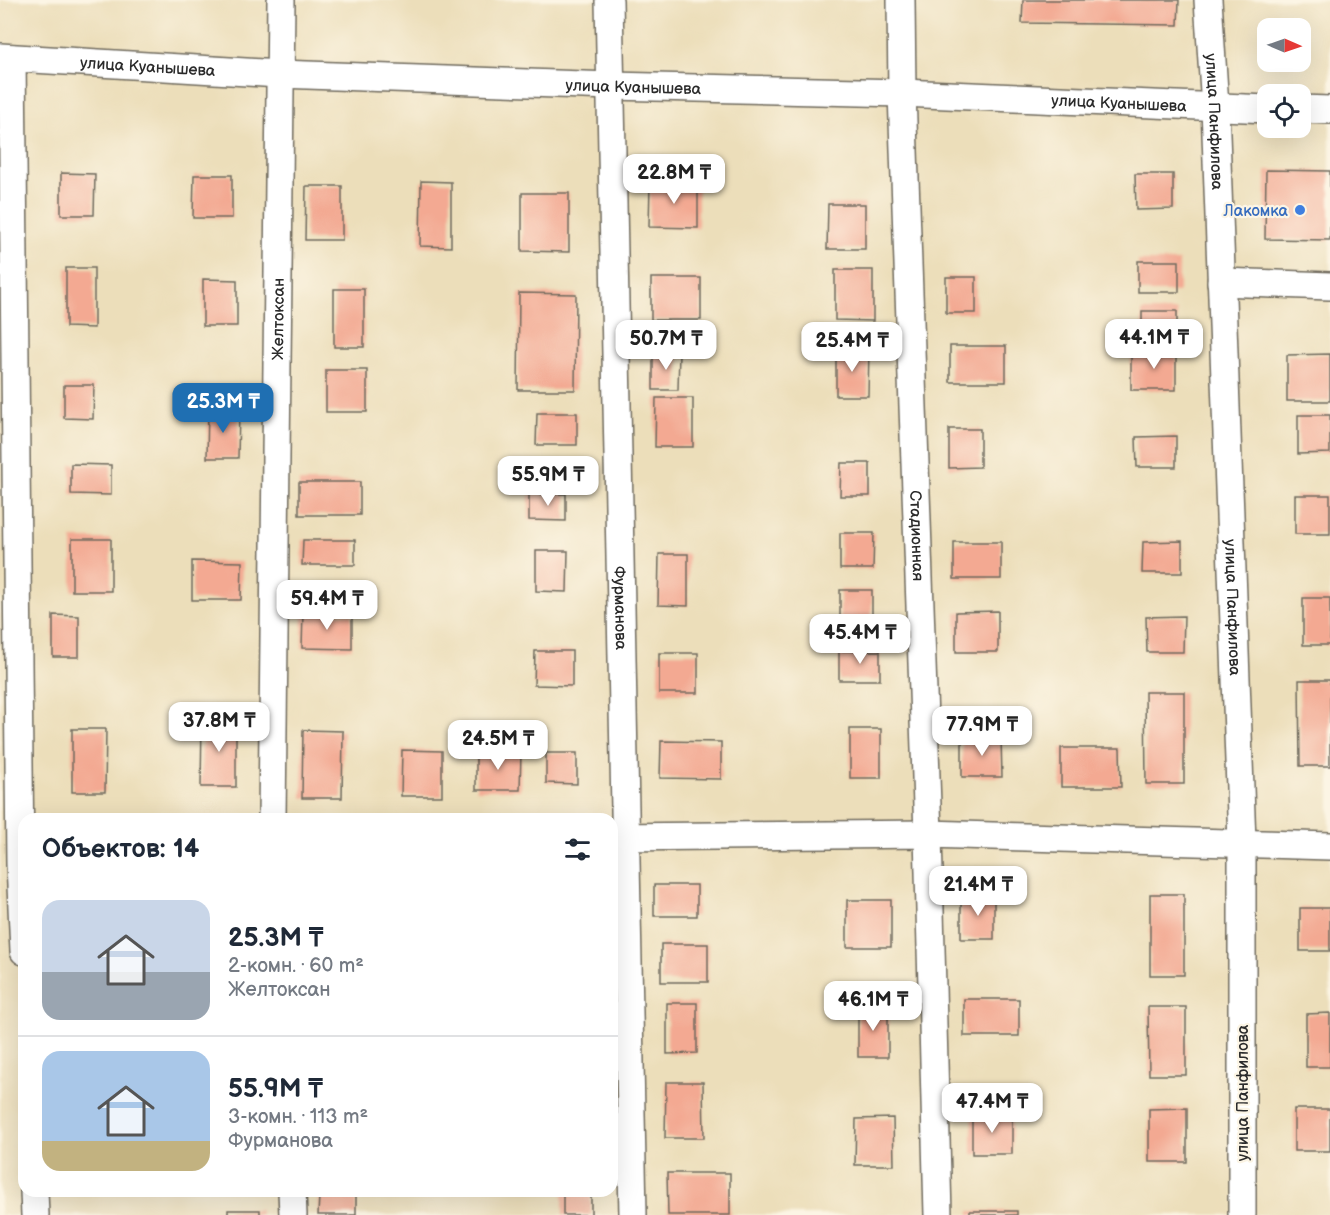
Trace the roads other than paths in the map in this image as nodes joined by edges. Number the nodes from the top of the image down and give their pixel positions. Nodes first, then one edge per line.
1 (281, 0) edge
2 (609, 0) edge
3 (901, 0) edge
4 (1208, 0) edge
5 (6, 58) edge
6 (279, 74) junction
7 (610, 86) junction
8 (902, 93) junction
9 (1215, 107) junction
10 (1257, 109) edge
11 (1311, 110) edge
12 (1330, 110) edge
13 (1221, 282) junction
14 (1330, 286) edge
15 (272, 813) edge
16 (928, 834) junction
17 (619, 836) edge
18 (1242, 842) junction
19 (1330, 846) edge
20 (15, 864) edge
21 (18, 893) edge
22 (34, 1197) edge
23 (292, 1197) edge
24 (35, 1215) edge
25 (293, 1215) edge
26 (633, 1215) edge
27 (938, 1215) edge
28 (1242, 1215) edge

1 - 6 street, Желтоксан
2 - 7 street, Фурманова
3 - 8 street, Стадионная
4 - 9 street, улица Панфилова
5 - 6 street, улица Куанышева
5 - 20 street
6 - 7 street, улица Куанышева
6 - 15 street, Желтоксан
7 - 8 street, улица Куанышева
7 - 17 street, Фурманова
8 - 9 street, улица Куанышева
8 - 16 street, Стадионная
9 - 10 street, улица Куанышева
9 - 13 street, улица Панфилова
11 - 12 street
13 - 14 street
13 - 18 street, улица Панфилова
16 - 17 street
16 - 18 street
16 - 27 street, Стадионная
17 - 26 street, Фурманова
18 - 19 street
18 - 28 street, улица Панфилова
20 - 21 street
22 - 24 street
23 - 25 street

